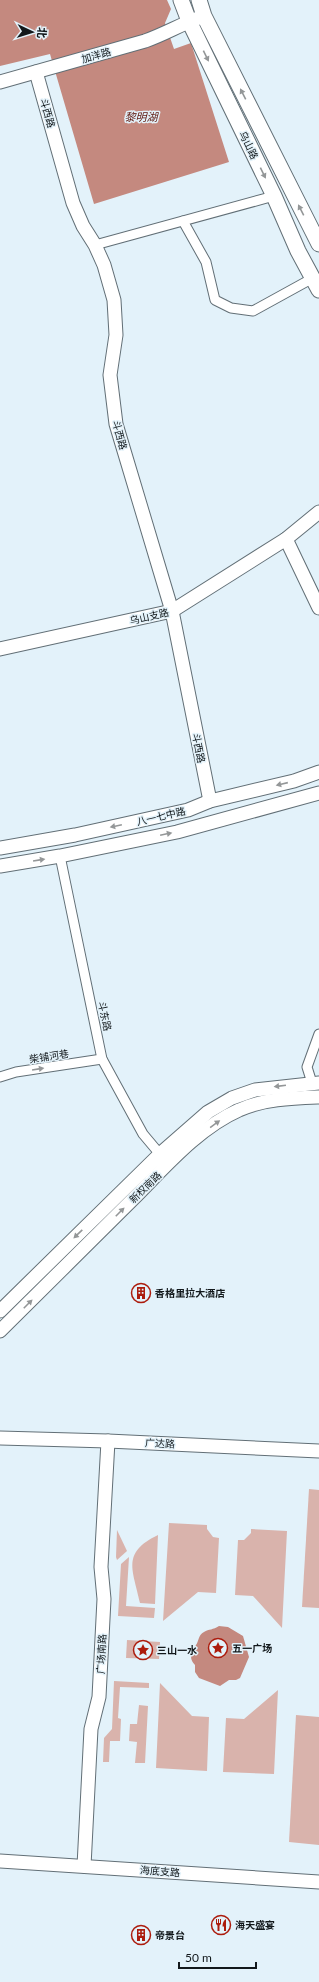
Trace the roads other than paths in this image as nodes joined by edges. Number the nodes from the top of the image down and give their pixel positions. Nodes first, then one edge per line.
1 (181, 0) edge
2 (199, 0) edge
3 (204, 16) junction
4 (189, 21) junction
5 (36, 72) junction
6 (0, 82) edge
7 (274, 196) junction
8 (183, 221) junction
9 (319, 244) edge
10 (96, 245) junction
11 (316, 284) edge
12 (319, 512) edge
13 (286, 539) junction
14 (319, 608) edge
15 (172, 611) junction
16 (0, 648) edge
17 (319, 772) edge
18 (319, 793) edge
19 (210, 801) junction
20 (0, 848) edge
21 (60, 856) junction
22 (0, 866) edge
23 (319, 1034) edge
24 (102, 1058) junction
25 (0, 1077) edge
26 (316, 1083) edge
27 (319, 1097) edge
28 (164, 1159) junction
29 (0, 1311) edge
30 (0, 1331) edge
31 (0, 1438) edge
32 (108, 1441) junction
33 (319, 1451) edge
34 (0, 1861) edge
35 (84, 1866) junction
36 (319, 1882) edge

1 - 4 main road, 乌山路
2 - 3 main road, 乌山路
3 - 4 street, 加洋路
9 -> 3 main road, 乌山路
4 - 5 street, 加洋路
4 -> 7 main road, 乌山路
5 - 6 street, 加洋路
5 - 10 street, 斗西路
7 - 8 street
7 - 11 main road, 乌山路
8 - 10 street
8 - 11 street
10 - 15 street, 斗西路
12 - 13 street, 乌山支路
13 - 14 street
13 - 15 street, 乌山支路
15 - 16 street, 乌山支路
15 - 19 street, 斗西路
17 -> 19 street, 八一七中路
21 -> 18 street, 八一七中路
19 -> 20 street, 八一七中路
22 -> 21 street, 八一七中路
21 - 24 street, 斗东路
23 - 26 street
25 -> 24 street, 柴铺河巷
24 - 28 street, 斗东路
26 -> 28 street, 新权南路
28 -> 27 street, 新权南路
28 -> 29 street, 新权南路
30 -> 28 street, 新权南路
31 - 32 street, 广达路
32 - 33 street, 广达路
32 - 35 street, 广场南路
34 - 35 street, 海底支路
35 - 36 street, 海底支路

